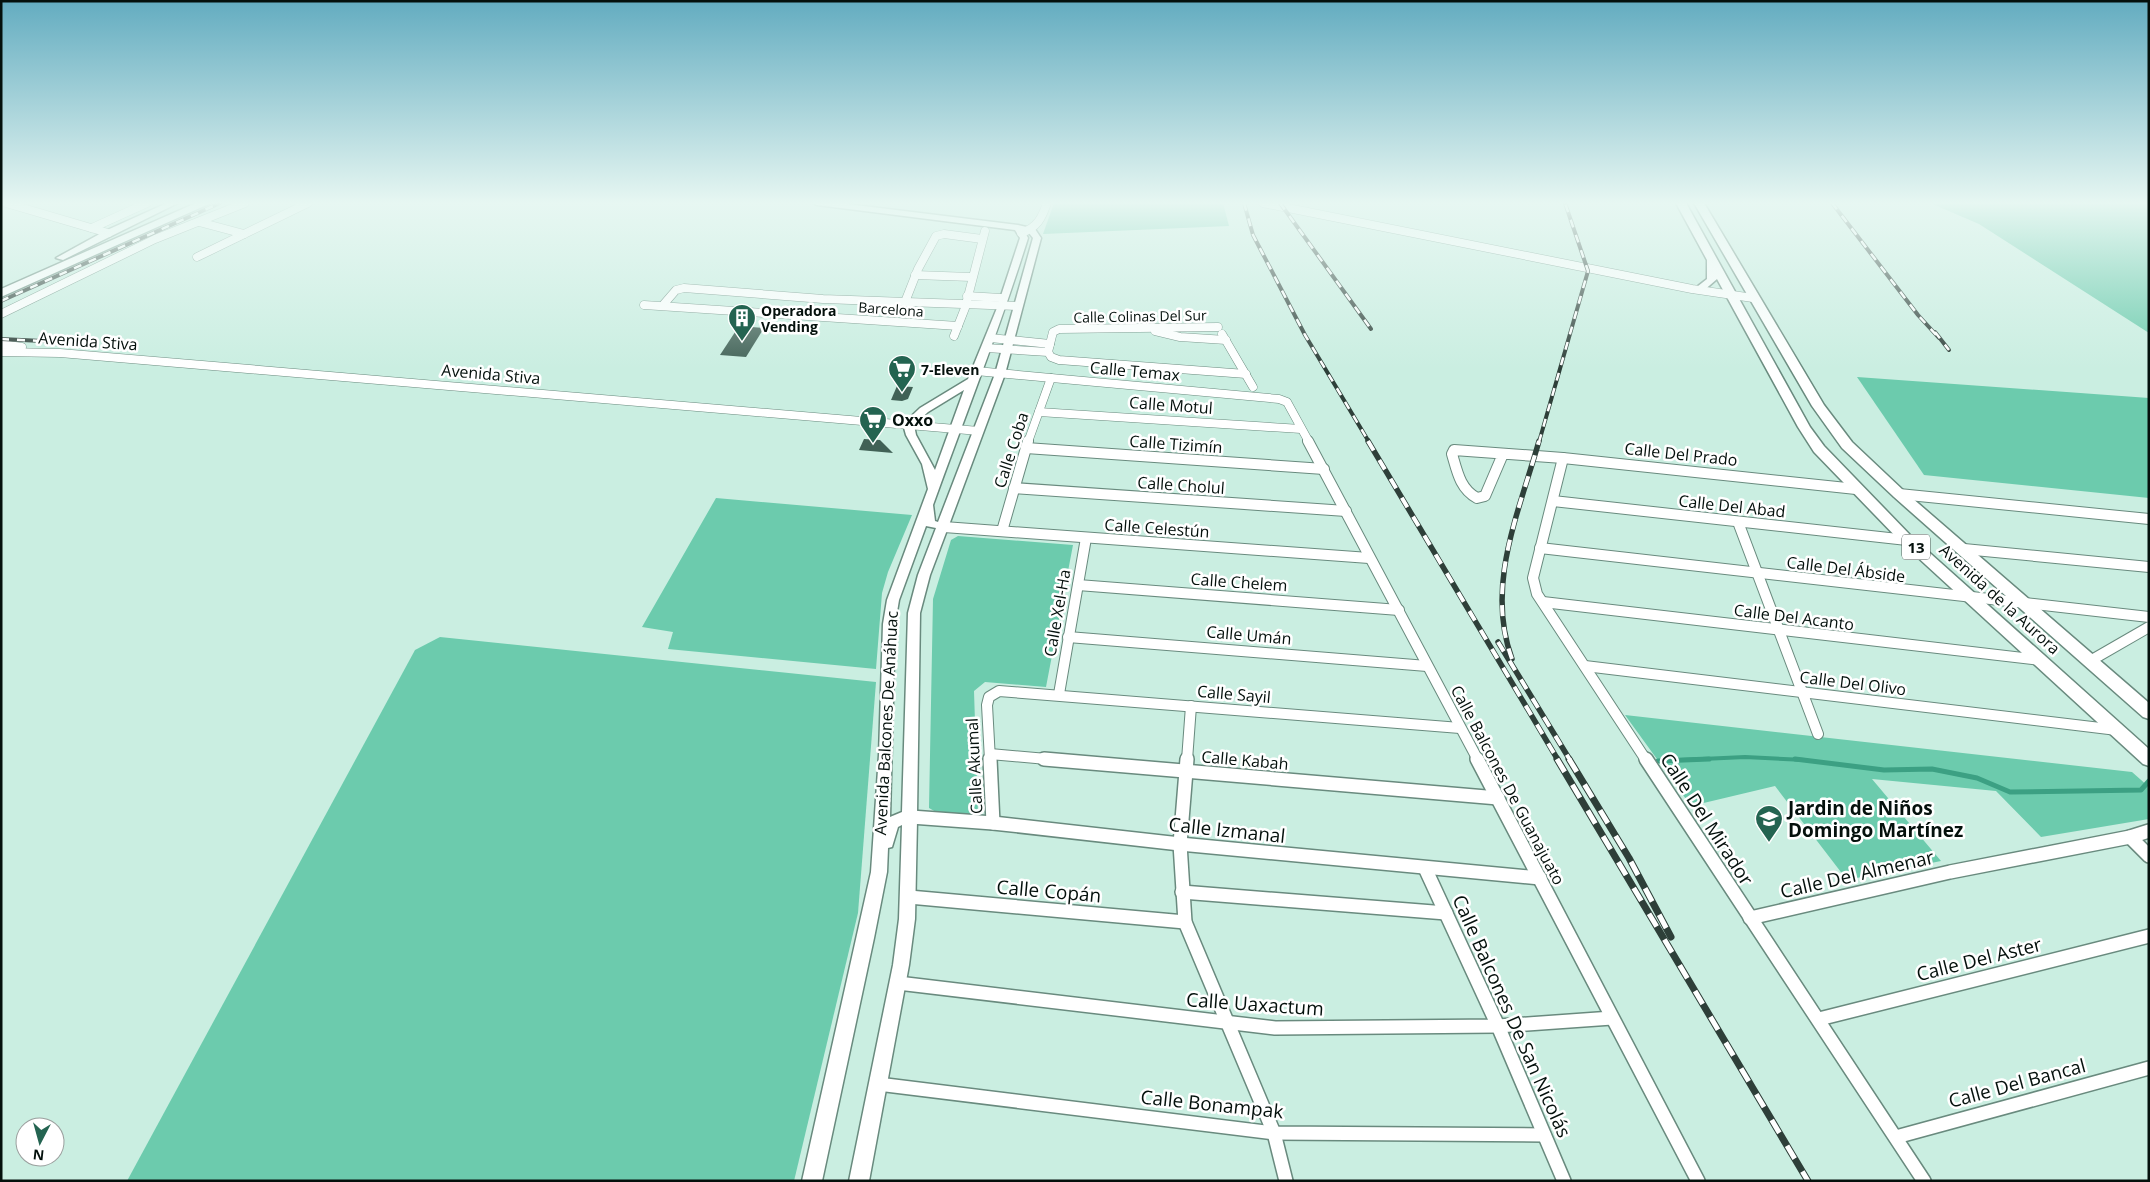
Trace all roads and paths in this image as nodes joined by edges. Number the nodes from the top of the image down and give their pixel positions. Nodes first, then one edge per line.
1 (60, 258) edge
2 (80, 258) edge
3 (117, 258) edge
4 (925, 258) edge
5 (976, 258) edge
6 (1017, 258) edge
7 (1031, 258) edge
8 (1538, 258) edge
9 (1710, 258) edge
10 (1711, 258) edge
11 (1730, 258) edge
12 (915, 276) junction
13 (971, 277) junction
14 (1, 284) edge
15 (1698, 290) junction
16 (1, 293) edge
17 (1731, 296) junction
18 (1753, 298) junction
19 (822, 300) junction
20 (967, 300) junction
21 (905, 302) junction
22 (1003, 302) junction
23 (1018, 303) junction
24 (644, 305) dead end
25 (663, 306) junction
26 (1, 314) edge
27 (815, 316) junction
28 (958, 326) junction
29 (1149, 329) junction
30 (954, 336) dead end
31 (1226, 340) junction
32 (988, 343) junction
33 (1, 344) edge
34 (1009, 345) junction
35 (1049, 348) junction
36 (1, 352) edge
37 (60, 353) junction
38 (1000, 374) junction
39 (1246, 374) junction
40 (974, 375) junction
41 (1051, 378) junction
42 (1253, 387) dead end
43 (1289, 405) joint
44 (1039, 412) junction
45 (908, 424) junction
46 (956, 428) junction
47 (1301, 429) junction
48 (979, 431) junction
49 (1026, 448) junction
50 (1503, 454) junction
51 (1562, 458) junction
52 (1324, 469) junction
53 (1014, 488) junction
54 (1856, 489) junction
55 (931, 494) junction
56 (1899, 494) junction
57 (1553, 501) junction
58 (1346, 511) junction
59 (2149, 519) edge
60 (1738, 522) junction
61 (944, 527) junction
62 (1002, 531) junction
63 (1086, 538) junction
64 (1908, 540) junction
65 (1540, 548) junction
66 (1964, 548) junction
67 (1369, 558) junction
68 (2149, 567) edge
69 (1759, 574) junction
70 (1078, 585) junction
71 (1974, 599) junction
72 (1542, 602) junction
73 (2025, 603) junction
74 (1399, 610) junction
75 (2149, 617) edge
76 (2149, 627) edge
77 (1781, 631) junction
78 (1068, 637) junction
79 (2042, 660) junction
80 (2090, 661) junction
81 (1427, 666) junction
82 (1585, 666) junction
83 (1006, 690) joint
84 (1802, 693) junction
85 (1059, 694) junction
86 (1191, 706) junction
87 (2149, 713) edge
88 (1460, 728) junction
89 (2117, 730) junction
90 (1818, 734) dead end
91 (990, 754) junction
92 (2149, 759) edge
93 (1186, 771) junction
94 (1498, 798) junction
95 (911, 817) junction
96 (994, 823) junction
97 (2149, 831) edge
98 (2130, 837) junction
99 (1180, 844) junction
100 (2149, 856) edge
101 (1425, 868) junction
102 (878, 872) junction
103 (1540, 878) junction
104 (1182, 892) junction
105 (909, 897) junction
106 (1446, 914) junction
107 (1750, 918) junction
108 (1185, 922) junction
109 (2149, 936) edge
110 (898, 983) junction
111 (1612, 1018) junction
112 (1819, 1018) junction
113 (1228, 1024) junction
114 (1498, 1026) junction
115 (2149, 1068) edge
116 (878, 1084) junction
117 (1274, 1133) junction
118 (1544, 1135) junction
119 (1896, 1137) junction
120 (812, 1181) edge
121 (859, 1181) edge
122 (1286, 1181) edge
123 (1564, 1181) edge
124 (1698, 1181) edge
125 (1924, 1181) edge

1 - 14 highway
2 - 16 highway
3 - 26 street
4 - 12 street
5 - 13 street
6 - 22 street, Avenida Balcones De Anáhuac
7 - 23 street, Avenida Balcones De Anáhuac
8 - 15 street
9 - 15 main road
10 - 17 main road, Avenida de la Aurora / 13
11 - 18 main road, Avenida de la Aurora / 13
12 - 13 street
12 - 21 street
13 - 20 street
15 - 17 street
17 - 18 street
17 - 54 main road, Avenida de la Aurora / 13
18 - 56 main road, Avenida de la Aurora / 13
19 - 21 street
19 - 25 street
19 - 27 street
20 - 21 street
20 - 22 street
20 - 28 street
22 - 23 street
22 - 32 street, Avenida Balcones De Anáhuac
23 - 34 street, Avenida Balcones De Anáhuac
24 - 25 street, Barcelona
25 - 27 street, Barcelona
27 - 28 street, Barcelona
28 - 30 street
29 - 31 street
29 - 31 street, Calle Colinas Del Sur
29 - 35 street, Calle Colinas Del Sur
31 - 39 street
32 - 34 street
32 - 40 street, Avenida Balcones De Anáhuac
33 - 37 street
34 - 35 street
34 - 38 street, Avenida Balcones De Anáhuac
35 - 39 street
36 - 37 street, Avenida Stiva
37 - 45 street, Avenida Stiva
38 - 40 street, Calle Temax
38 - 41 street, Calle Temax
38 - 48 street, Avenida Balcones De Anáhuac
39 - 42 street
40 - 45 street
40 - 46 street, Avenida Balcones De Anáhuac
41 - 43 street, Calle Temax
41 - 44 street, Calle Coba
43 - 47 street, Calle Balcones De Guanajuato
44 - 47 street, Calle Motul
44 - 49 street, Calle Coba
45 - 46 street, Avenida Stiva
45 - 55 street
46 - 48 street, Avenida Stiva
46 - 55 street, Avenida Balcones De Anáhuac
47 - 52 street, Calle Balcones De Guanajuato
48 - 61 street, Avenida Balcones De Anáhuac
49 - 52 street, Calle Tizimín
49 - 53 street, Calle Coba
50 - 50 street, Calle Del Prado
50 - 51 street, Calle Del Prado
51 - 54 street, Calle Del Prado
51 - 57 street, Calle Del Mirador
52 - 58 street, Calle Balcones De Guanajuato
53 - 58 street, Calle Cholul
53 - 62 street, Calle Coba
54 - 64 main road, Avenida de la Aurora / 13
55 - 61 street
55 - 102 street, Avenida Balcones De Anáhuac
56 - 59 street
56 - 66 main road, Avenida de la Aurora / 13
57 - 60 street, Calle Del Abad
57 - 65 street, Calle Del Mirador
58 - 67 street, Calle Balcones De Guanajuato
60 - 64 street, Calle Del Abad
60 - 69 street
61 - 62 street, Calle Celestún
61 - 95 street, Avenida Balcones De Anáhuac
62 - 63 street, Calle Celestún
63 - 67 street, Calle Celestún
63 - 70 street, Calle Xel-Ha
64 - 71 main road, Avenida de la Aurora / 13
65 - 69 street, Calle Del Ábside
65 - 72 street, Calle Del Mirador
66 - 68 street
66 - 73 main road, Avenida de la Aurora / 13
67 - 74 street, Calle Balcones De Guanajuato
69 - 71 street, Calle Del Ábside
69 - 77 street
70 - 74 street, Calle Chelem
70 - 78 street, Calle Xel-Ha
71 - 73 street, Calle Del Ábside
71 - 79 main road, Avenida de la Aurora / 13
72 - 77 street, Calle Del Acanto
72 - 82 street, Calle Del Mirador
73 - 75 street, Calle Del Ábside
73 - 80 main road, Avenida de la Aurora / 13
74 - 81 street, Calle Balcones De Guanajuato
76 - 80 street
77 - 79 street, Calle Del Acanto
77 - 84 street
78 - 81 street, Calle Umán
78 - 85 street, Calle Xel-Ha
79 - 89 main road, Avenida de la Aurora / 13
80 - 87 main road, Avenida de la Aurora / 13
81 - 88 street, Calle Balcones De Guanajuato
82 - 84 street, Calle Del Olivo
82 - 107 street, Calle Del Mirador
83 - 85 street, Calle Sayil
83 - 91 street, Calle Akumal
84 - 89 street, Calle Del Olivo
84 - 90 street
85 - 86 street, Calle Sayil
86 - 88 street, Calle Sayil
86 - 93 street
88 - 94 street, Calle Balcones De Guanajuato
89 - 92 main road, Avenida de la Aurora / 13
91 - 93 street, Calle Kabah
91 - 96 street, Calle Akumal
93 - 94 street, Calle Kabah
93 - 99 street
94 - 103 street, Calle Balcones De Guanajuato
95 - 96 street, Calle Izmanal
95 - 102 street
95 - 105 street, Avenida Balcones De Anáhuac
96 - 99 street, Calle Izmanal
97 - 98 street, Calle Del Almenar
98 - 100 street
98 - 107 street, Calle Del Almenar
99 - 101 street, Calle Izmanal
99 - 104 street
101 - 103 street, Calle Izmanal
101 - 106 street, Calle Balcones De San Nicolás
102 - 120 street, Avenida Balcones De Anáhuac
103 - 111 street, Calle Balcones De Guanajuato
104 - 106 street
104 - 108 street
105 - 108 street, Calle Copán
105 - 110 street, Avenida Balcones De Anáhuac
106 - 114 street, Calle Balcones De San Nicolás
107 - 112 street, Calle Del Mirador
108 - 113 street
109 - 112 street, Calle Del Aster
110 - 113 street, Calle Uaxactum
110 - 116 street, Avenida Balcones De Anáhuac
111 - 114 street, Calle Uaxactum
111 - 124 street, Calle Balcones De Guanajuato
112 - 119 street, Calle Del Mirador
113 - 114 street, Calle Uaxactum
113 - 117 street
114 - 118 street, Calle Balcones De San Nicolás
115 - 119 street, Calle Del Bancal
116 - 117 street, Calle Bonampak
116 - 121 street, Avenida Balcones De Anáhuac
117 - 118 street, Calle Bonampak
117 - 122 street
118 - 123 street, Calle Balcones De San Nicolás
119 - 125 street, Calle Del Mirador

